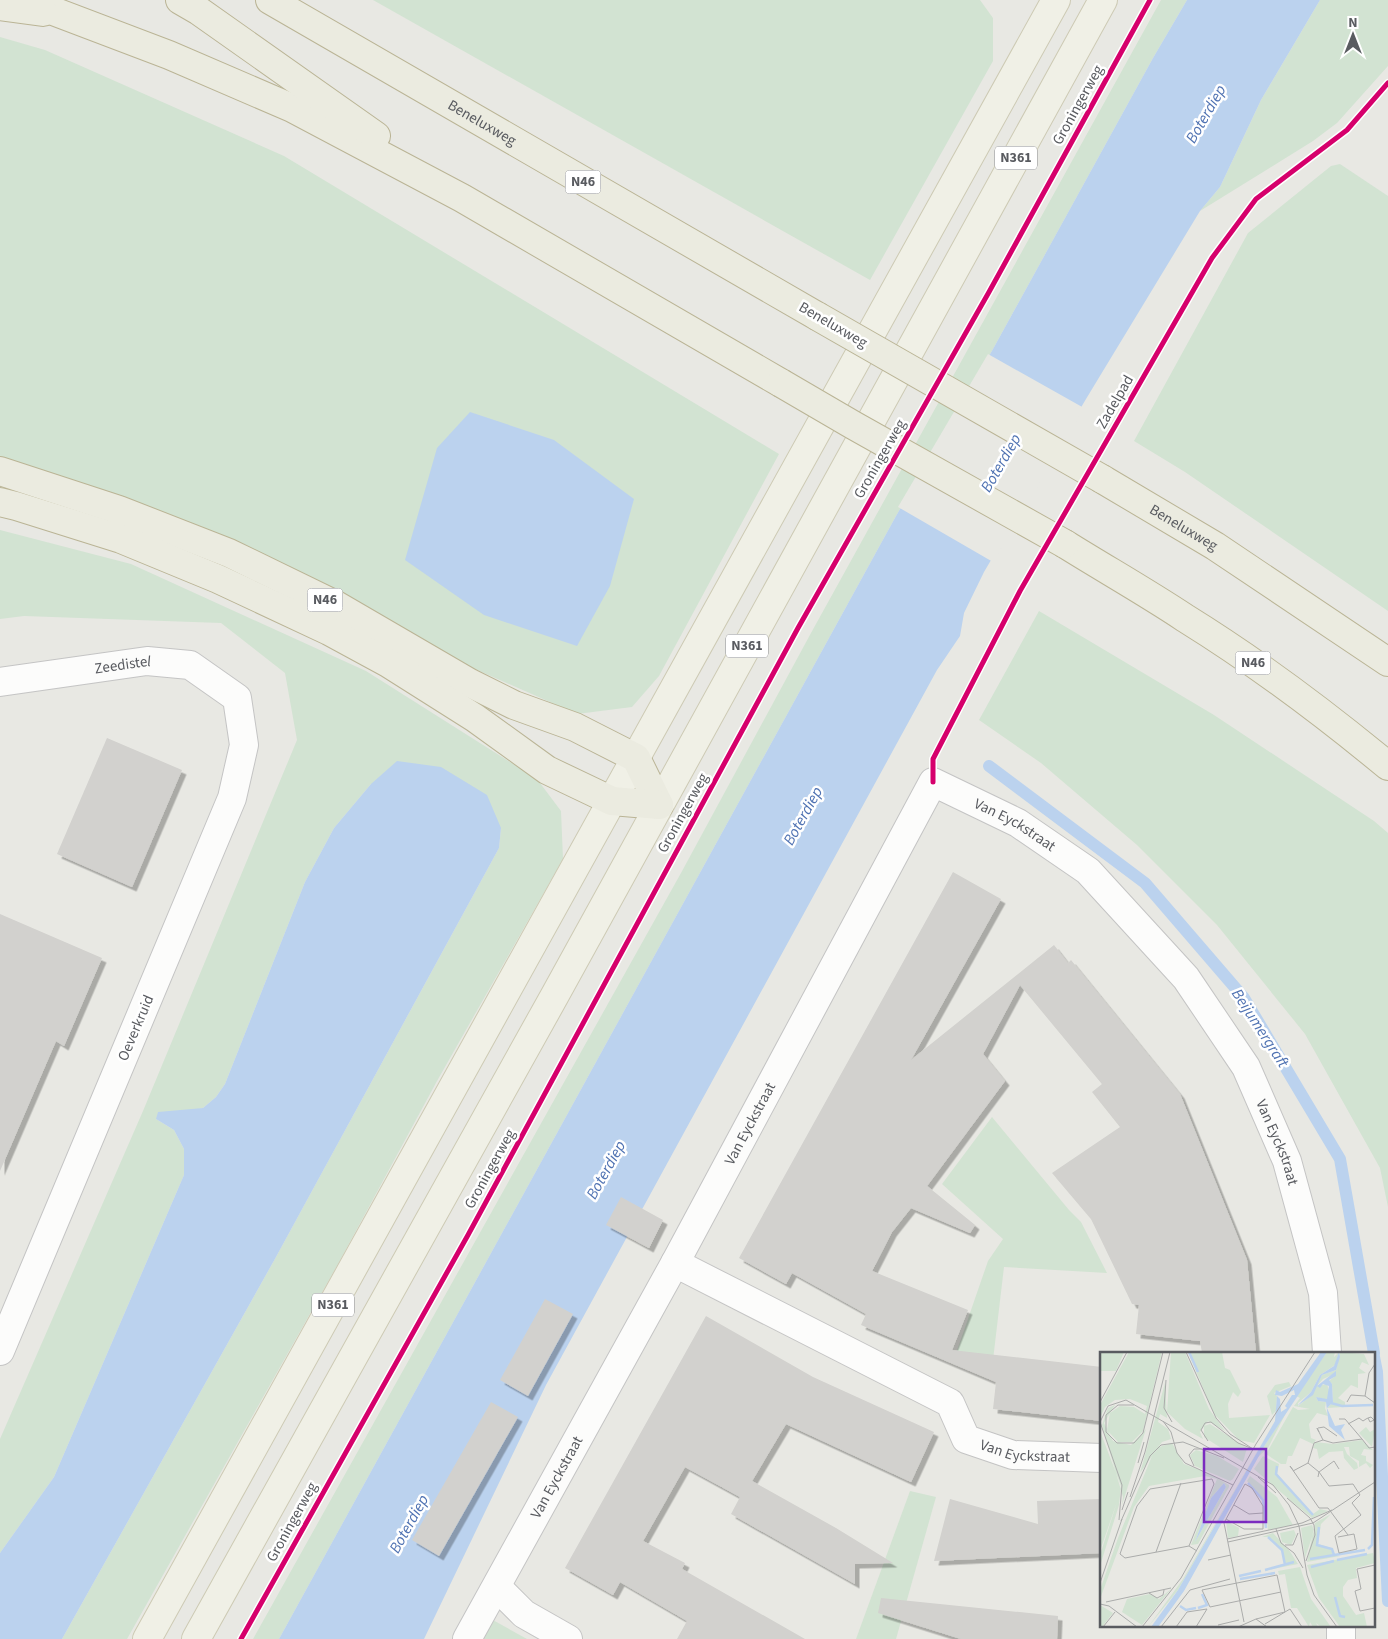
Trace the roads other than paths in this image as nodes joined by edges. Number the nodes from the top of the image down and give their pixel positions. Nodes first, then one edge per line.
1 (24, 0) edge
2 (180, 0) edge
3 (270, 0) edge
4 (292, 0) edge
5 (1056, 0) edge
6 (1103, 0) edge
7 (0, 6) edge
8 (68, 16) junction
9 (350, 47) junction
10 (462, 198) junction
11 (0, 471) edge
12 (0, 502) edge
13 (1388, 662) edge
14 (0, 682) edge
15 (237, 698) joint
16 (636, 758) junction
17 (1388, 766) edge
18 (612, 801) junction
19 (659, 805) junction
20 (675, 1263) junction
21 (0, 1351) edge
22 (1327, 1352) edge
23 (1100, 1458) edge
24 (497, 1587) junction
25 (1341, 1626) edge
26 (147, 1639) edge
27 (196, 1639) edge
28 (467, 1639) edge
29 (568, 1639) edge
30 (1341, 1639) edge

1 - 8 highway
2 - 10 highway, N46
3 - 9 highway, Beneluxweg / N46
4 - 9 highway, N46
5 - 16 main road, N361
6 - 19 main road, Groningerweg / N361
7 - 8 highway, N46
8 - 10 highway, N46
9 - 13 highway, Beneluxweg / N46, bridge
10 - 17 highway, N46, bridge
11 - 16 highway, N46
12 - 18 highway, N46
14 - 15 street, Zeedistel
15 - 21 street, Oeverkruid
16 - 18 main road, N361
16 - 19 highway
18 - 19 highway, N46
18 - 26 main road, N361
19 - 27 main road, Groningerweg / N361
20 - 22 street, Van Eyckstraat
20 - 23 street, Van Eyckstraat
20 - 24 street, Van Eyckstraat
24 - 28 street
24 - 29 street
25 - 30 street

